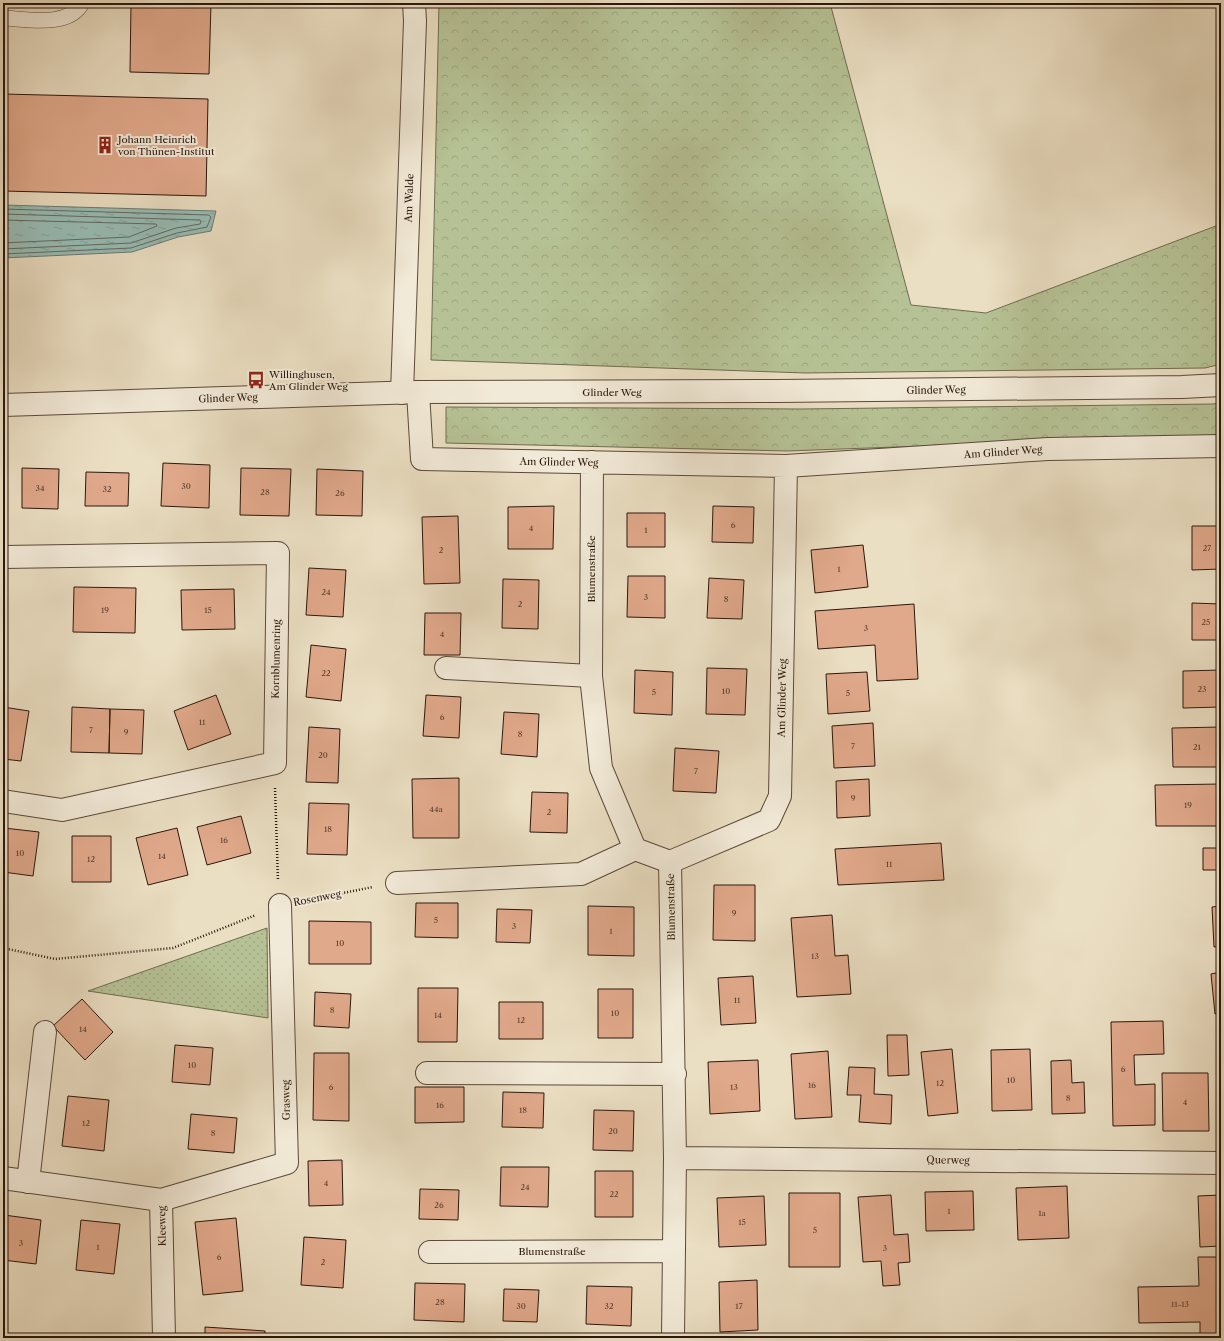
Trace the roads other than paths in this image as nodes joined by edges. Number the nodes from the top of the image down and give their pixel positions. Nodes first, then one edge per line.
1 (82, 3) edge
2 (414, 3) edge
3 (3, 18) edge
4 (1221, 385) edge
5 (410, 393) junction
6 (3, 405) edge
7 (1221, 446) edge
8 (592, 462) junction
9 (786, 466) junction
10 (3, 557) edge
11 (446, 668) dead end
12 (590, 676) junction
13 (3, 802) edge
14 (634, 849) junction
15 (670, 862) junction
16 (397, 883) road end
17 (280, 905) road end
18 (45, 1032) dead end
19 (427, 1073) dead end
20 (675, 1074) junction
21 (675, 1158) junction
22 (1221, 1163) edge
23 (3, 1178) edge
24 (28, 1182) junction
25 (161, 1200) junction
26 (674, 1251) junction
27 (430, 1252) dead end
28 (164, 1338) edge
29 (673, 1338) edge

1 - 3 lane
2 - 5 street, Am Walde
4 - 5 street, Glinder Weg
5 - 6 street, Glinder Weg
5 - 8 street, Am Glinder Weg
7 - 9 street, Am Glinder Weg
8 - 9 street, Am Glinder Weg
8 - 12 street, Blumenstraße
9 - 15 street, Am Glinder Weg
10 - 13 street, Kornblumenring
11 - 12 street
12 - 14 street, Blumenstraße
14 - 15 street, Blumenstraße
14 - 16 street
15 - 20 street, Blumenstraße
17 - 25 street, Grasweg
18 - 24 street
19 - 20 street
20 - 21 street, Blumenstraße
21 - 22 street, Querweg
21 - 26 street, Blumenstraße
23 - 24 street, Kleeweg
24 - 25 street, Kleeweg
25 - 28 street, Kleeweg
26 - 27 street, Blumenstraße
26 - 29 street, Blumenstraße

